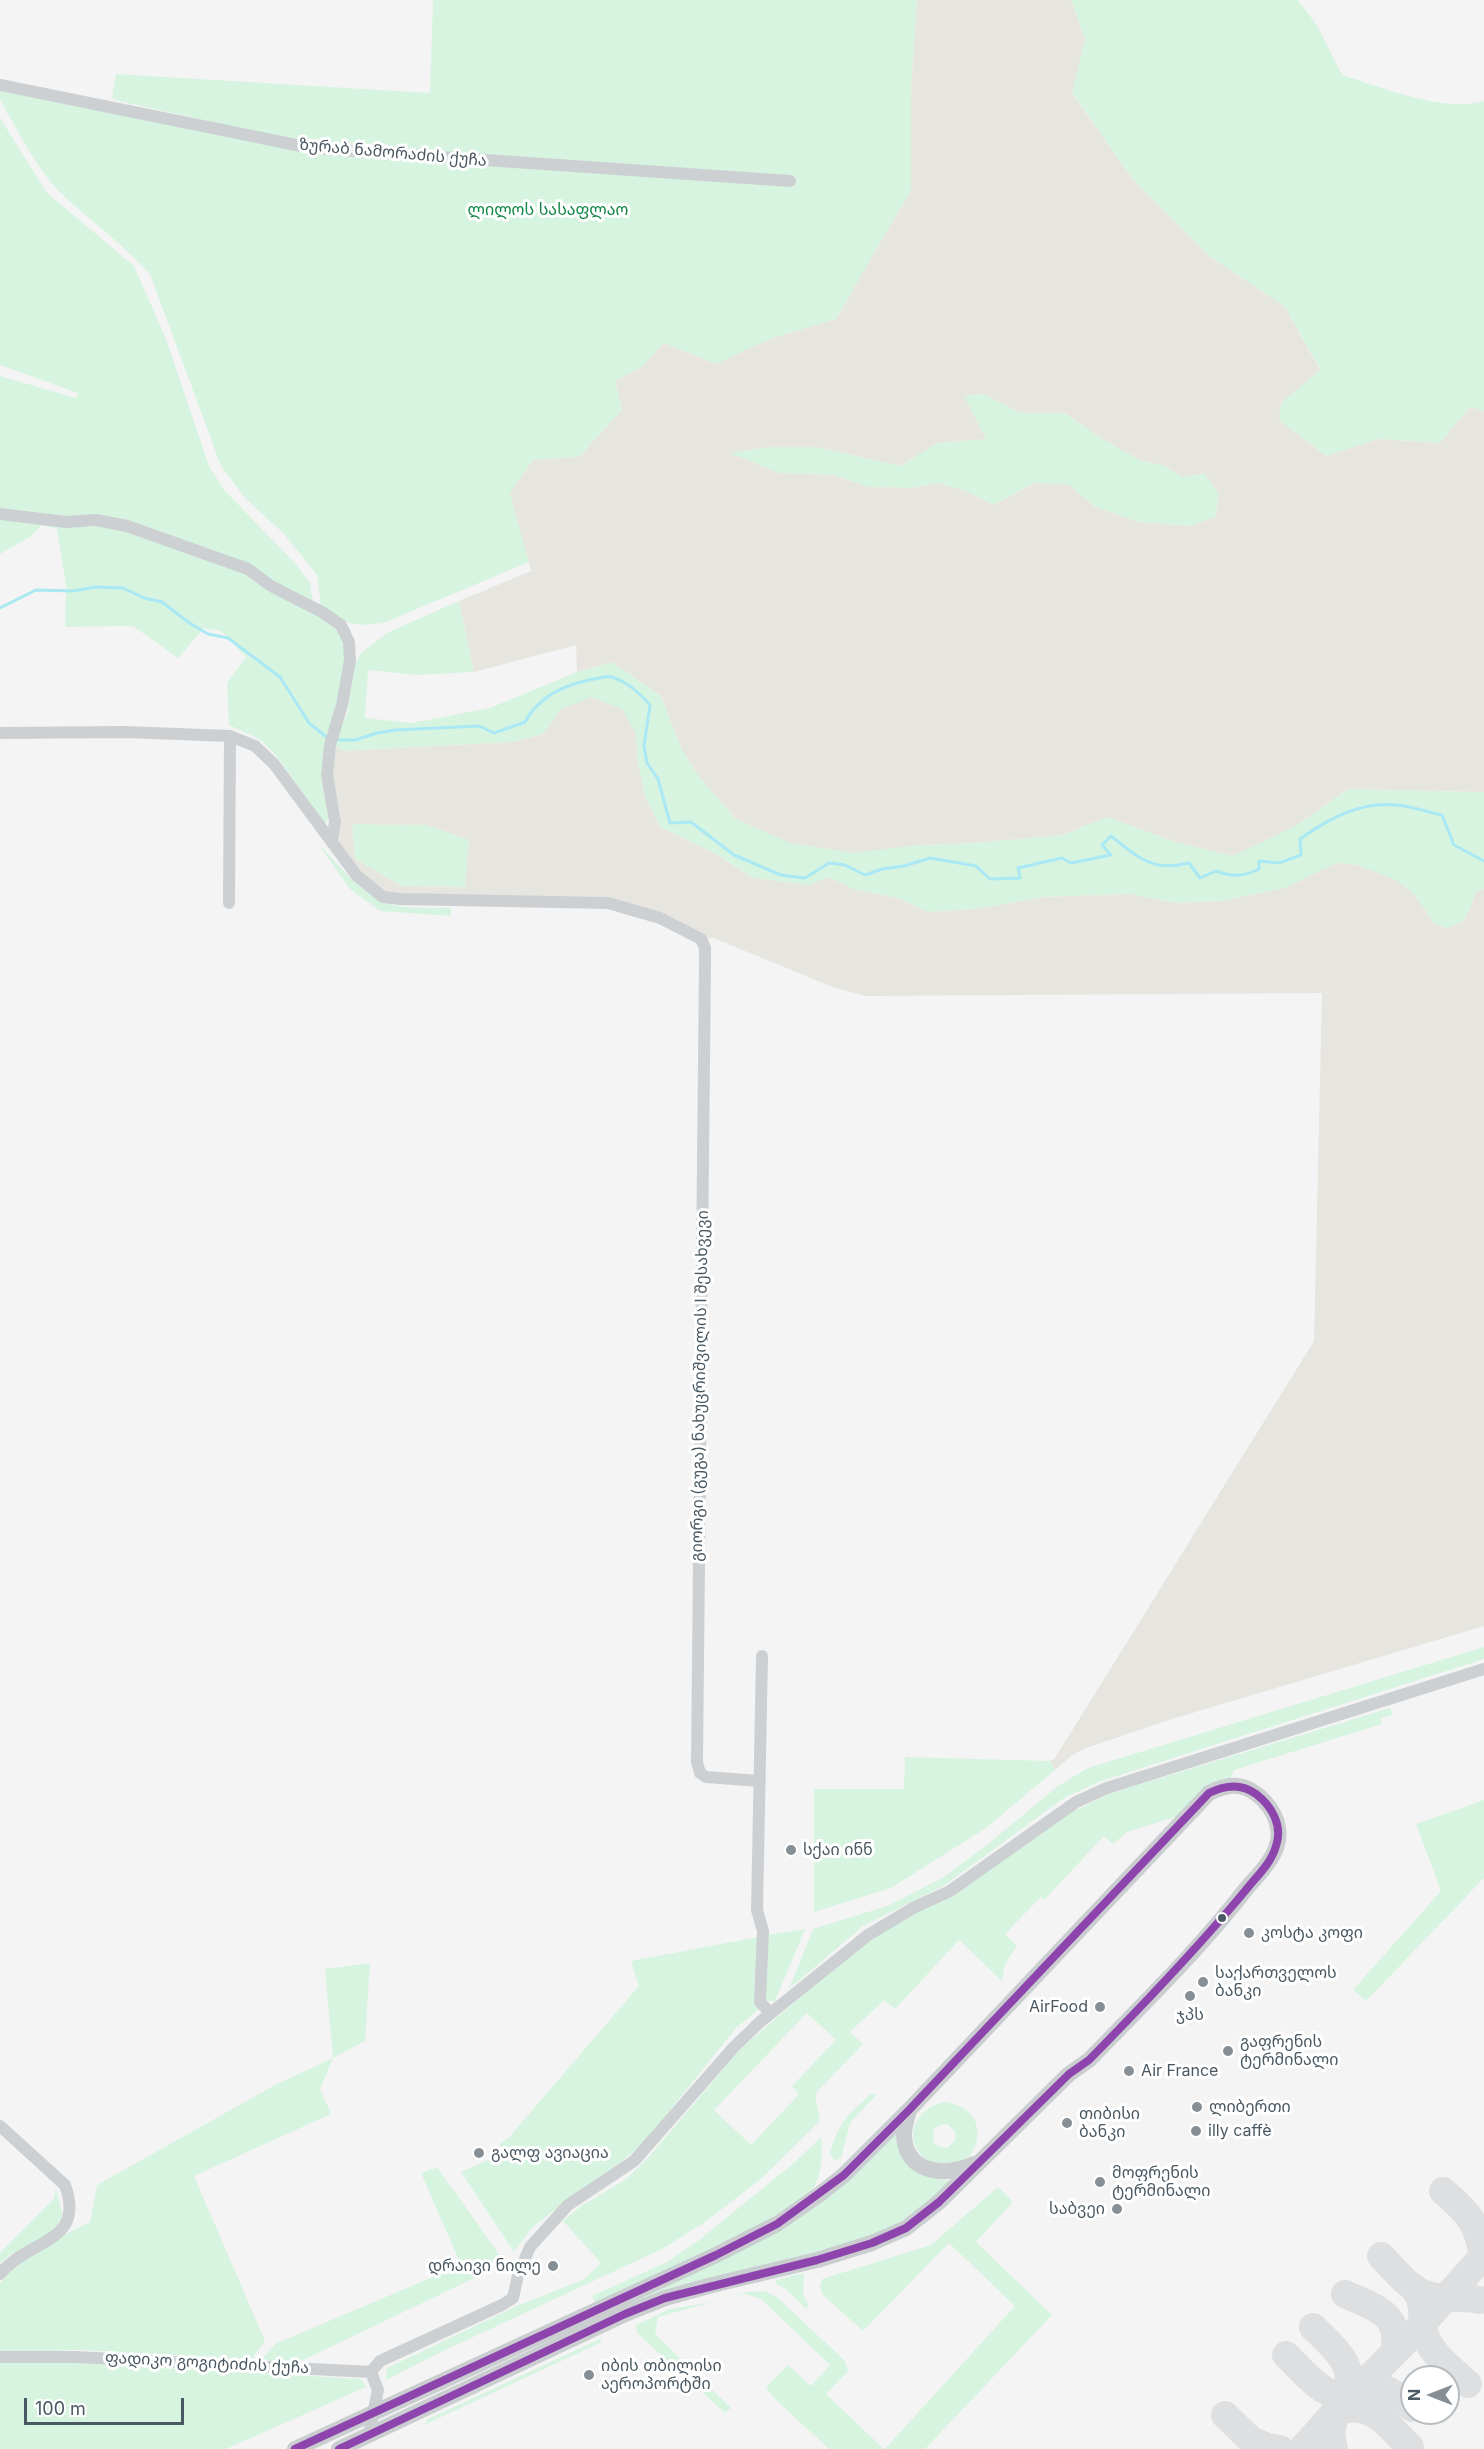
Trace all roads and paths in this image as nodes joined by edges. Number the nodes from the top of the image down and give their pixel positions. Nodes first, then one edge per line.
1 (0, 85) edge
2 (790, 181) dead end
3 (0, 514) edge
4 (0, 733) edge
5 (230, 736) junction
6 (332, 843) junction
7 (229, 903) dead end
8 (762, 1656) dead end
9 (1484, 1669) edge
10 (760, 1781) junction
11 (770, 2013) junction
12 (909, 2110) junction
13 (0, 2126) edge
14 (982, 2160) junction
15 (0, 2274) edge
16 (0, 2357) edge
17 (371, 2372) junction
18 (372, 2413) junction
19 (369, 2434) junction
20 (295, 2449) edge
21 (339, 2449) edge

1 - 2 street, ზურაბ ნამორაძის ქუჩა
3 - 6 street
4 - 5 street
5 - 6 street
5 - 7 street
6 - 10 street, გიორგი (გუგა) ნახუცრიშვილის I შესახვევი
8 - 10 street
9 - 11 street
10 - 11 street
11 - 17 street
12 - 14 main road
12 - 14 main road
12 - 18 main road
13 - 15 street
14 - 19 main road
16 - 17 street, ფადიკო გოგიტიძის ქუჩა
17 - 18 street
18 - 19 street
18 - 20 main road
19 - 21 main road

